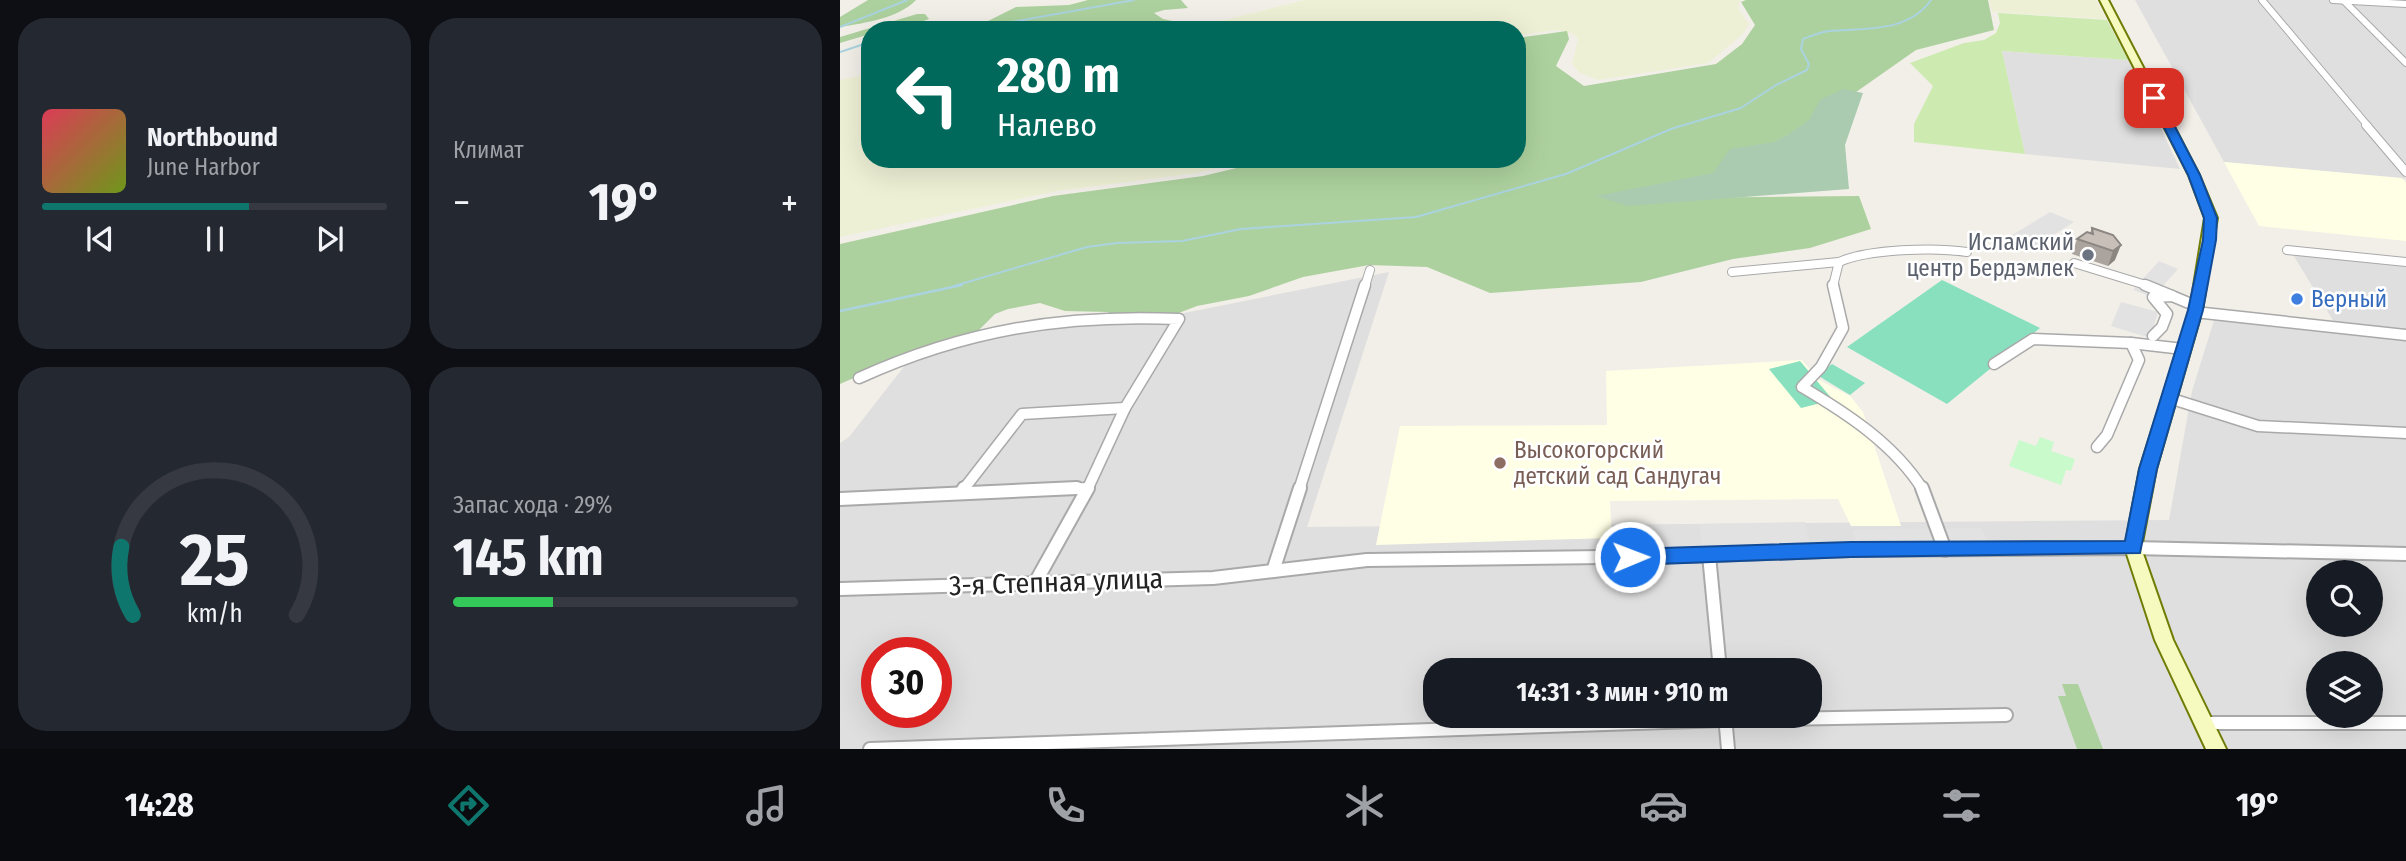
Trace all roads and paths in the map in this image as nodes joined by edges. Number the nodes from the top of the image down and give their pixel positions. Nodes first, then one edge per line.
1 (2104, 0) edge
2 (2262, 0) edge
3 (2333, 0) edge
4 (2343, 0) edge
5 (2384, 2) edge
6 (2406, 4) edge
7 (2406, 63) edge
8 (2406, 172) edge
9 (2287, 250) dead end
10 (1967, 252) dead end
11 (1839, 262) junction
12 (2406, 262) edge
13 (2074, 263) dead end
14 (1370, 270) dead end
15 (1732, 272) dead end
16 (2172, 296) junction
17 (2196, 309) junction
18 (2406, 335) edge
19 (2153, 336) dead end
20 (2131, 343) junction
21 (2183, 349) junction
22 (1994, 364) dead end
23 (859, 378) dead end
24 (2169, 398) junction
25 (1125, 408) junction
26 (2406, 433) edge
27 (2096, 447) dead end
28 (1088, 488) junction
29 (961, 493) junction
30 (840, 499) edge
31 (2133, 548) junction
32 (1945, 550) junction
33 (2406, 554) edge
34 (1709, 555) junction
35 (1273, 571) junction
36 (1035, 583) junction
37 (840, 589) edge
38 (1719, 658) edge
39 (2006, 715) dead end
40 (1822, 717) edge
41 (2203, 723) junction
42 (2406, 723) edge
43 (1449, 728) edge
44 (1726, 728) edge
45 (870, 749) edge
46 (1728, 749) edge
47 (2216, 749) edge

1 - 17 street
2 - 8 street
3 - 4 street
4 - 5 street
4 - 7 street
5 - 6 street
9 - 12 street
10 - 11 street
11 - 15 street
11 - 32 street
13 - 16 street
14 - 35 street
16 - 17 street
16 - 19 street
17 - 18 street
17 - 21 street
20 - 21 street
20 - 22 street
20 - 27 street
21 - 24 street
23 - 25 street
24 - 26 street
24 - 31 street
25 - 28 street
25 - 29 street
28 - 29 street
28 - 36 street
29 - 30 street
31 - 32 street, 3-я Степная улица
31 - 33 street, 3-я Степная улица
31 - 41 street
32 - 34 street, 3-я Степная улица
34 - 35 street, 3-я Степная улица
34 - 38 street
35 - 36 street, 3-я Степная улица
36 - 37 street, 3-я Степная улица
39 - 40 street
41 - 42 street
41 - 47 street
43 - 45 street
44 - 46 street

